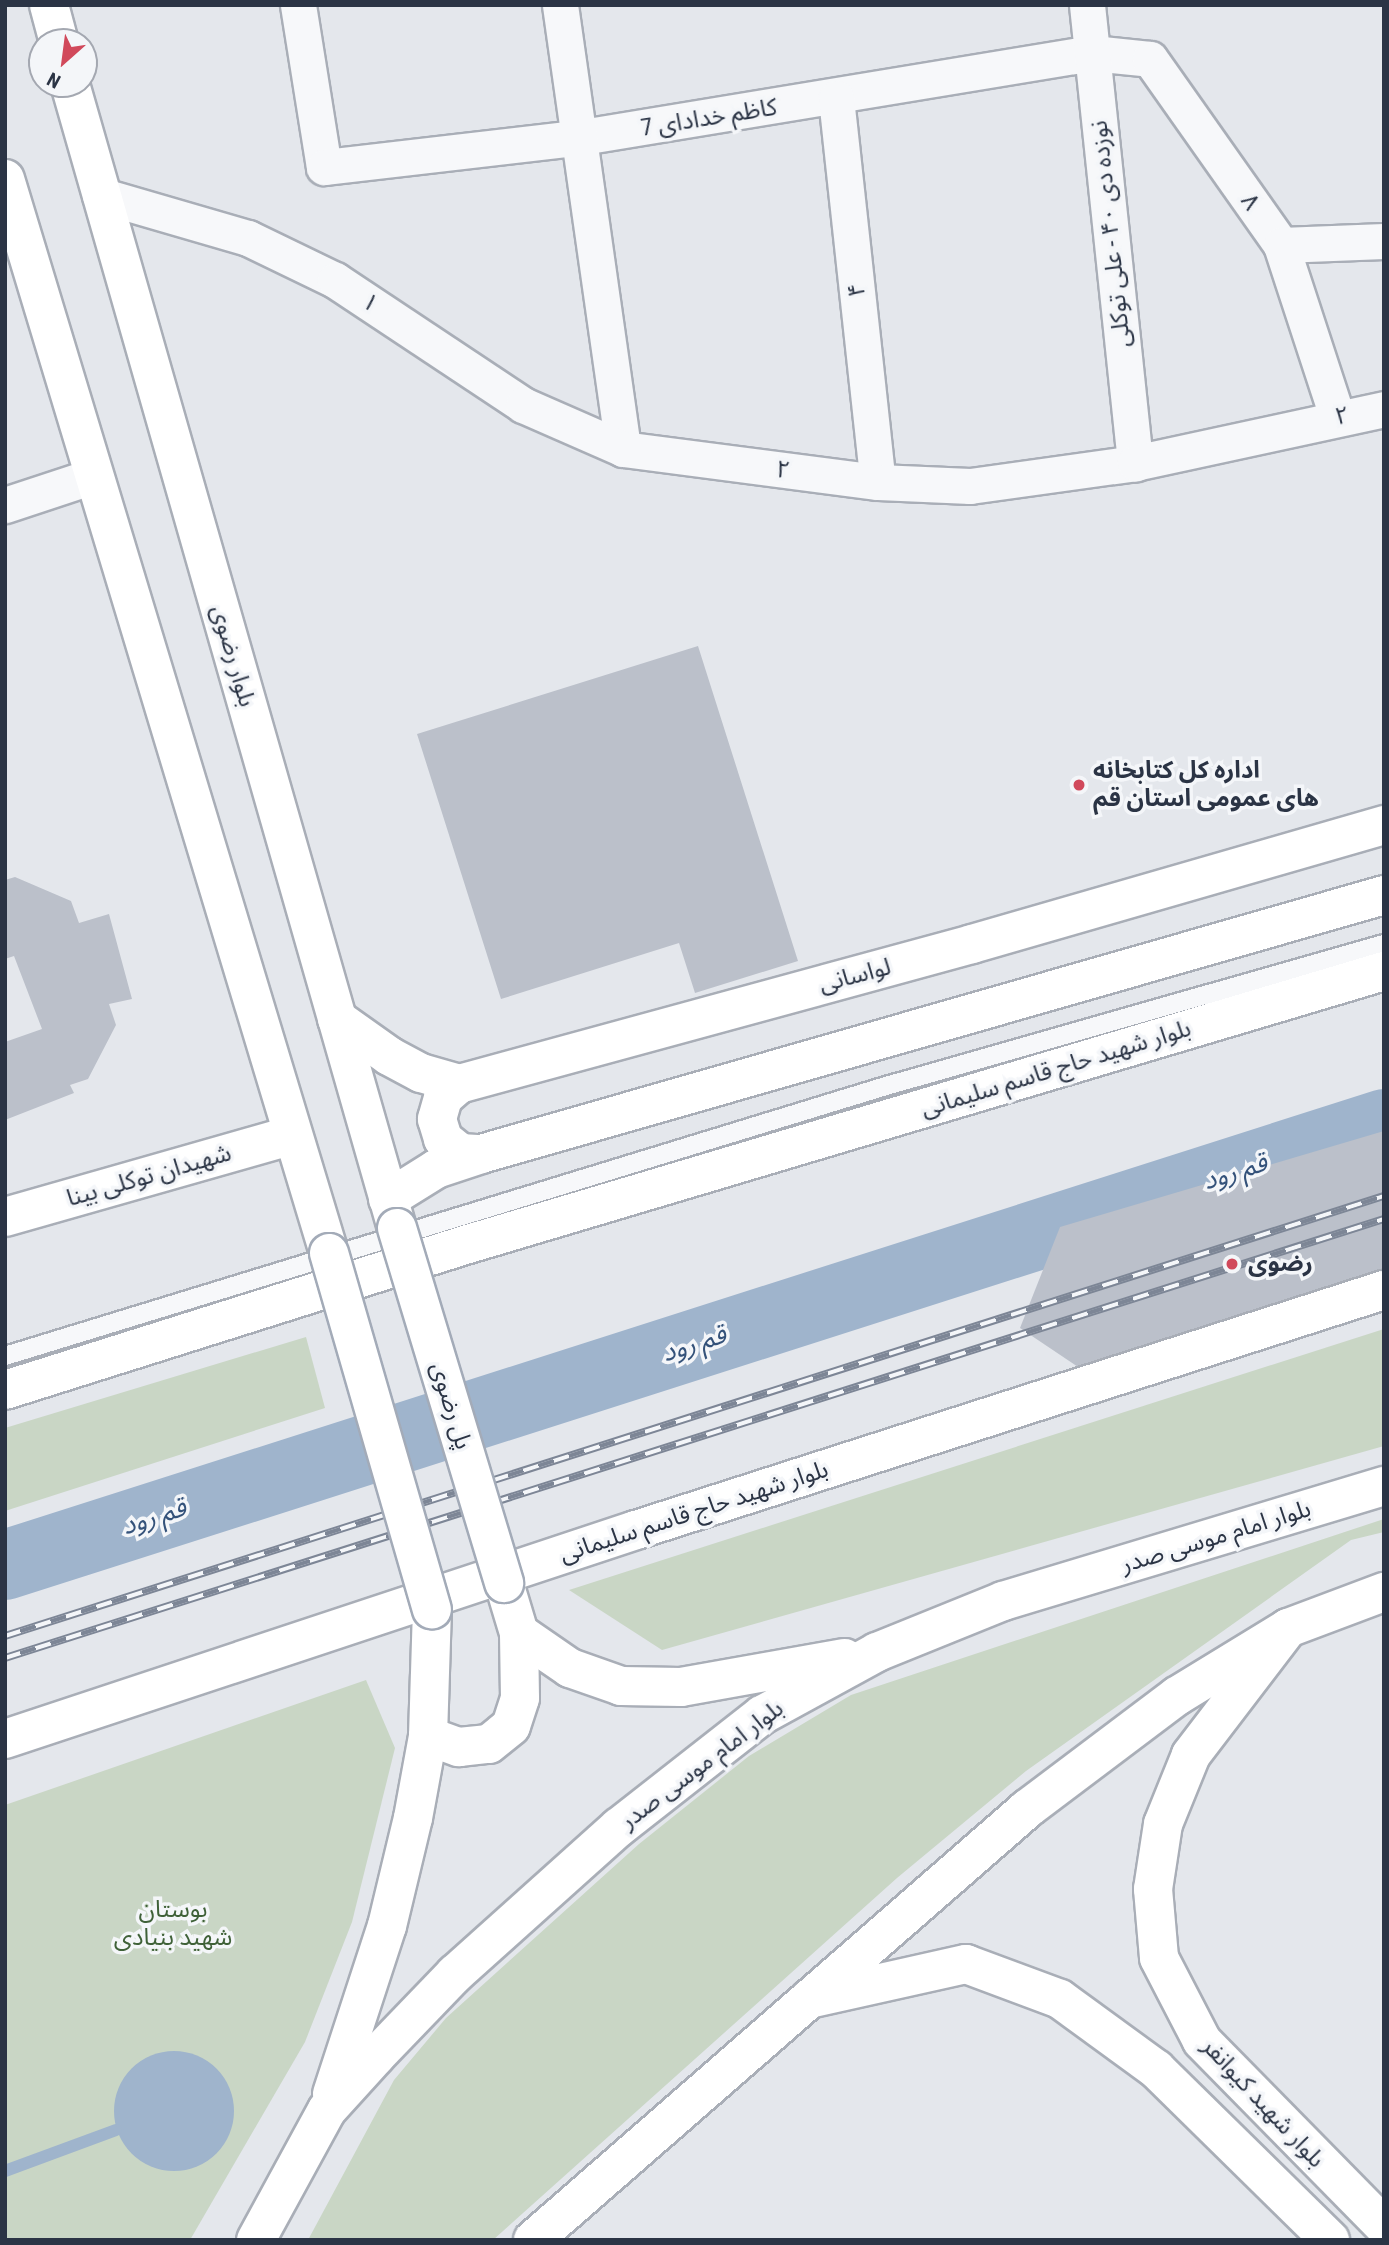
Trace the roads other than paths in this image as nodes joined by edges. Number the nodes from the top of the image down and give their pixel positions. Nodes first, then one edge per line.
1 (49, 5) edge
2 (298, 5) edge
3 (560, 5) edge
4 (1087, 5) edge
5 (55, 28) edge
6 (1092, 53) junction
7 (74, 98) edge
8 (836, 98) junction
9 (582, 137) junction
10 (5, 179) edge
11 (100, 195) junction
12 (1384, 241) edge
13 (1281, 245) junction
14 (1384, 409) edge
15 (1337, 416) junction
16 (623, 449) junction
17 (1135, 463) junction
18 (93, 476) junction
19 (878, 482) junction
20 (5, 505) edge
21 (1384, 825) edge
22 (1384, 895) edge
23 (1384, 944) edge
24 (1384, 971) edge
25 (337, 1019) junction
26 (459, 1084) junction
27 (293, 1135) junction
28 (481, 1154) junction
29 (393, 1213) junction
30 (5, 1217) edge
31 (1384, 1290) edge
32 (5, 1356) edge
33 (5, 1390) edge
34 (1384, 1486) edge
35 (1384, 1592) edge
36 (1288, 1628) junction
37 (519, 1633) junction
38 (877, 1652) junction
39 (428, 1736) junction
40 (5, 1739) edge
41 (809, 1998) junction
42 (327, 2110) junction
43 (1384, 2226) edge
44 (256, 2240) edge
45 (533, 2240) edge
46 (1330, 2240) edge

1 - 5 main road
2 - 9 street, 7 کاظم خدادای
3 - 9 street
4 - 6 street, نوزده دی ۴۰ - علی توکلی
6 - 8 street, 7 کاظم خدادای
6 - 13 street, ۸
6 - 17 street, نوزده دی ۴۰ - علی توکلی
7 - 11 main road, بلوار رضوی
8 - 9 street, 7 کاظم خدادای
8 - 19 street, ۴
9 - 16 street
10 - 18 main road
11 - 16 street, ۱
11 - 25 main road, بلوار رضوی
12 - 13 street
13 - 15 street, ۸
14 - 15 street, ۲
15 - 17 street, ۲
16 - 19 street, ۲
17 - 19 street, ۲
18 - 20 street
18 - 27 main road
21 - 26 main road, لواسانی
22 - 28 main road
23 - 32 lane
24 - 33 main road, بلوار شهید حاج قاسم سلیمانی
25 - 26 main road
25 - 29 main road, بلوار رضوی
26 - 28 main road
27 - 30 main road, شهیدان توکلی بینا
27 - 39 main road, bridge
28 - 29 main road
29 - 37 main road, پل رضوی, bridge
31 - 40 main road, بلوار شهید حاج قاسم سلیمانی
34 - 38 main road, بلوار امام موسی صدر
35 - 36 main road
36 - 41 main road
36 - 43 main road, بلوار شهید کیوانفر
37 - 38 main road
37 - 39 main road, پل رضوی
38 - 42 main road, بلوار امام موسی صدر
39 - 42 main road
41 - 45 main road
41 - 46 main road, بلوار شهید کیوانفر
42 - 44 main road, بلوار امام موسی صدر

